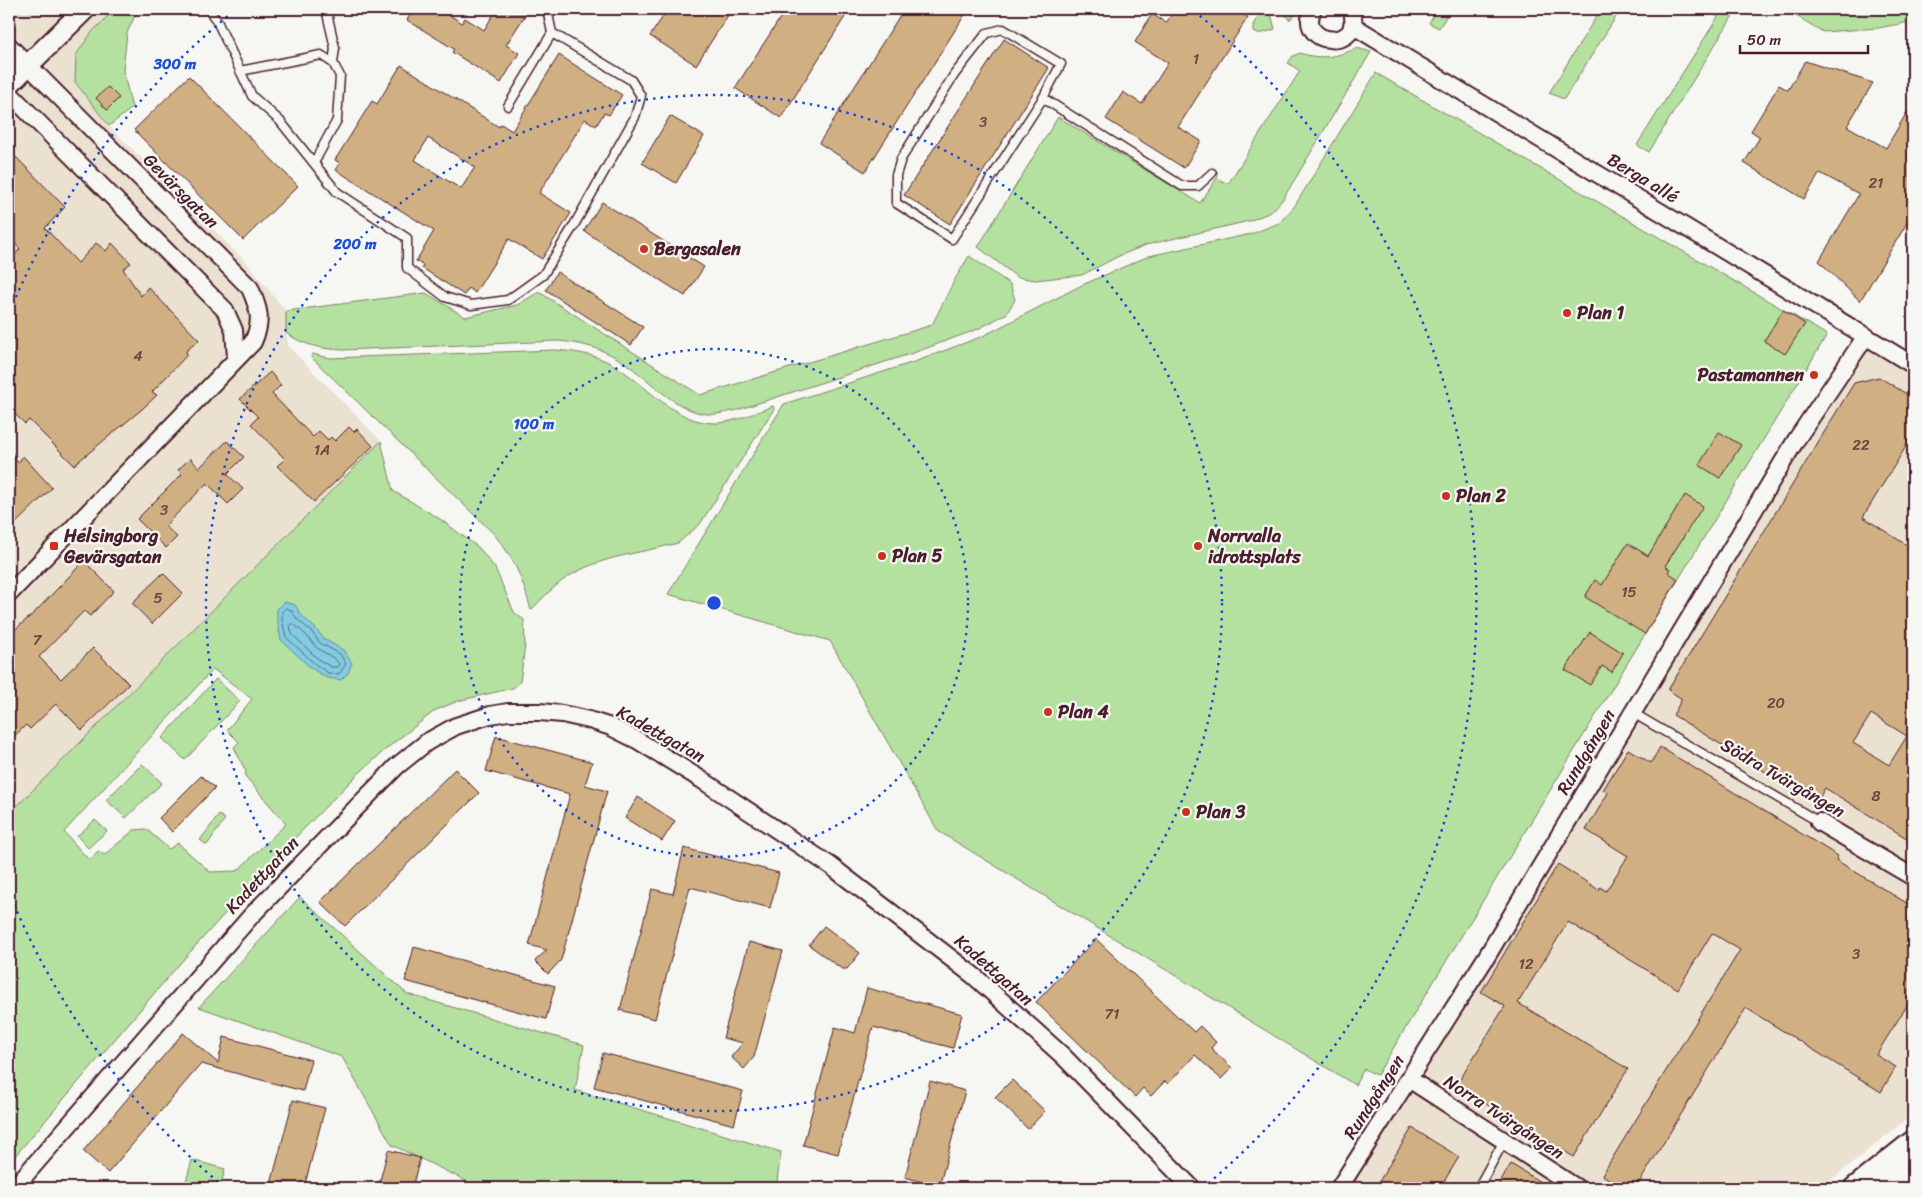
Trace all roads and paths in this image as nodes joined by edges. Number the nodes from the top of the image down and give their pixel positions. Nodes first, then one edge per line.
1 (85, 9) edge
2 (208, 9) edge
3 (326, 9) edge
4 (547, 9) edge
5 (1313, 9) edge
6 (1351, 17) edge
7 (552, 33) junction
8 (9, 46) edge
9 (333, 63) junction
10 (28, 65) junction
11 (240, 71) junction
12 (9, 84) edge
13 (9, 93) edge
14 (1043, 98) junction
15 (508, 106) dead end
16 (314, 163) junction
17 (1212, 173) dead end
18 (1866, 336) junction
19 (236, 358) junction
20 (1913, 365) edge
21 (9, 594) edge
22 (1633, 714) junction
23 (1819, 822) joint
24 (1913, 877) edge
25 (1410, 1079) junction
26 (1913, 1140) edge
27 (1504, 1141) junction
28 (1913, 1166) edge
29 (14, 1188) edge
30 (1192, 1188) edge
31 (1339, 1188) edge
32 (1478, 1188) edge
33 (1577, 1188) edge
34 (1854, 1188) edge
35 (1885, 1188) edge

1 - 10 street
2 - 11 lane
3 - 9 lane
4 - 7 lane
5 - 6 street, Berga allé
6 - 18 street, Berga allé
7 - 15 lane
7 - 16 lane
8 - 10 street, Gevärsgatan
9 - 11 lane
9 - 16 lane
10 - 12 street
10 - 19 street, Gevärsgatan
11 - 16 lane
13 - 19 street
14 - 14 lane
14 - 17 lane
18 - 20 street, Berga allé
18 - 22 street, Rundgången
19 - 21 street, Gevärsgatan
22 - 23 lane, Södra Tvärgången
22 - 25 street, Rundgången
23 - 24 street, Södra Tvärgången
25 - 27 street, Norra Tvärgången
25 - 31 street, Rundgången
26 - 34 street
27 - 32 lane
27 - 33 street, Norra Tvärgången
28 - 35 street
29 - 30 street, Kadettgatan

